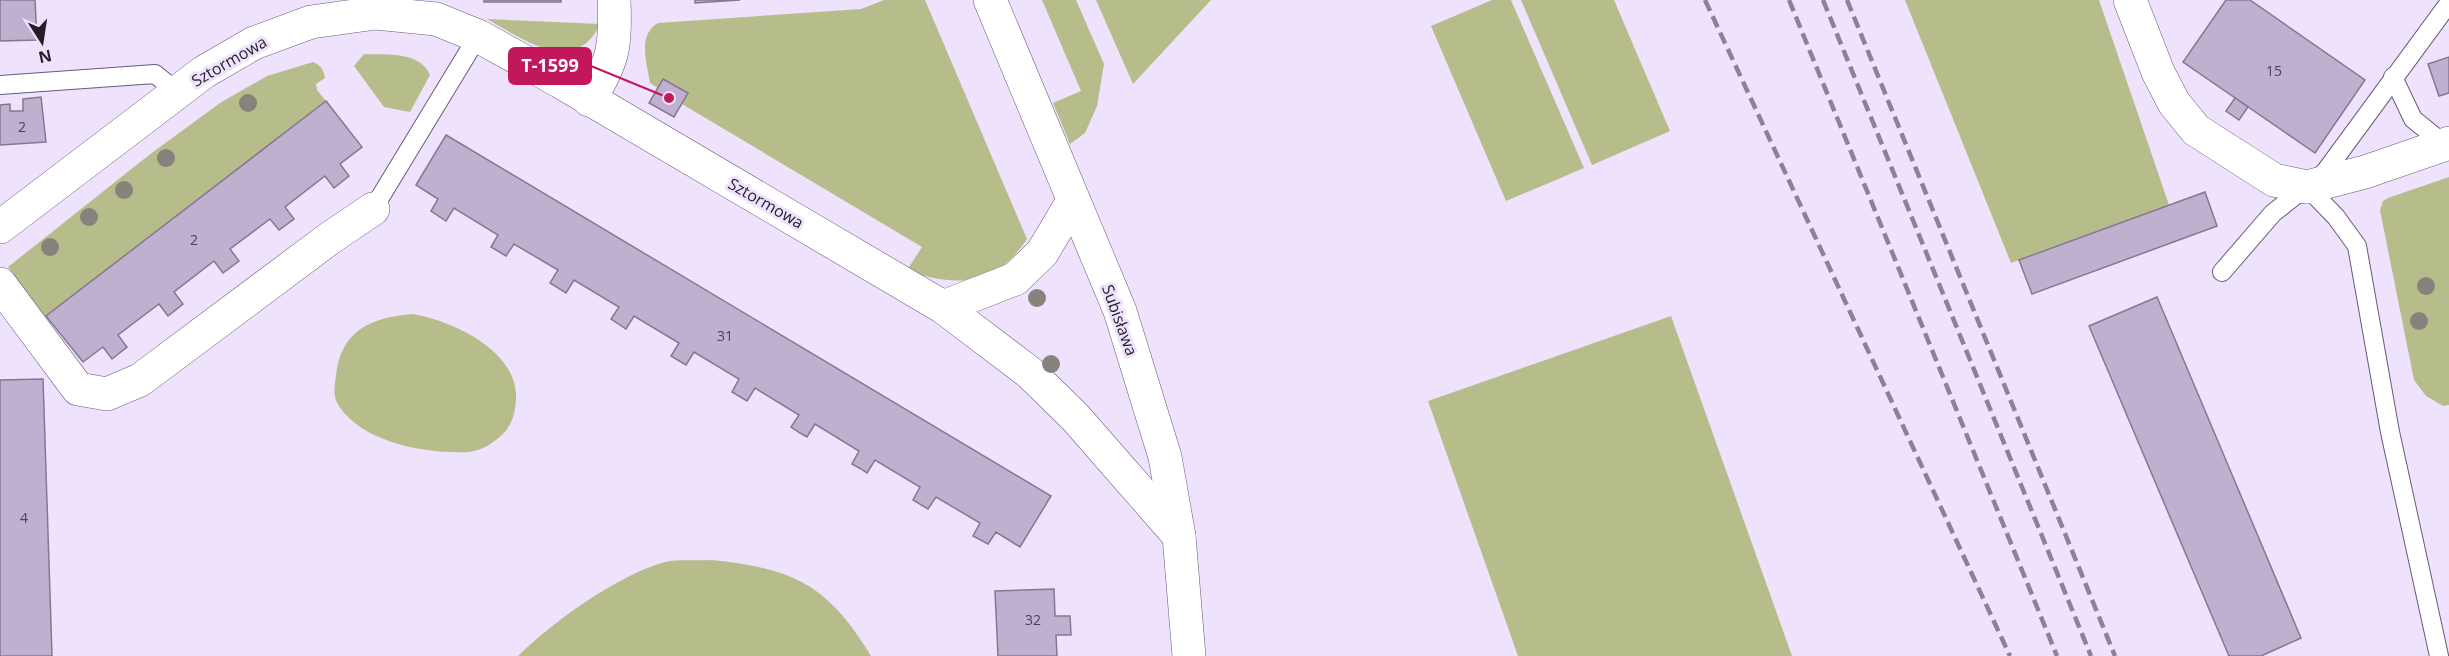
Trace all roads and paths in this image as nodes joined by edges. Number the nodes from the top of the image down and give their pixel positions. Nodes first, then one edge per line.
1 (614, 0) edge
2 (990, 0) edge
3 (2130, 0) edge
4 (2449, 3) edge
5 (478, 36) junction
6 (2393, 77) junction
7 (0, 85) edge
8 (177, 92) junction
9 (589, 100) junction
10 (2446, 143) edge
11 (2307, 187) junction
12 (1073, 201) junction
13 (373, 209) joint
14 (0, 227) edge
15 (2222, 272) dead end
16 (0, 284) edge
17 (943, 306) junction
18 (1179, 536) junction
19 (1189, 656) edge
20 (2439, 656) edge

1 - 9 street
2 - 12 street, Subisława
3 - 11 street
4 - 6 lane
5 - 8 street, Sztormowa
5 - 9 street, Sztormowa
5 - 13 lane
6 - 10 lane
6 - 11 lane
7 - 8 lane
8 - 14 street, Sztormowa
9 - 17 street, Sztormowa
10 - 11 street
11 - 15 lane
11 - 20 lane
12 - 17 street
12 - 18 street, Subisława
13 - 16 street
17 - 18 street, Sztormowa
18 - 19 street, Subisława

